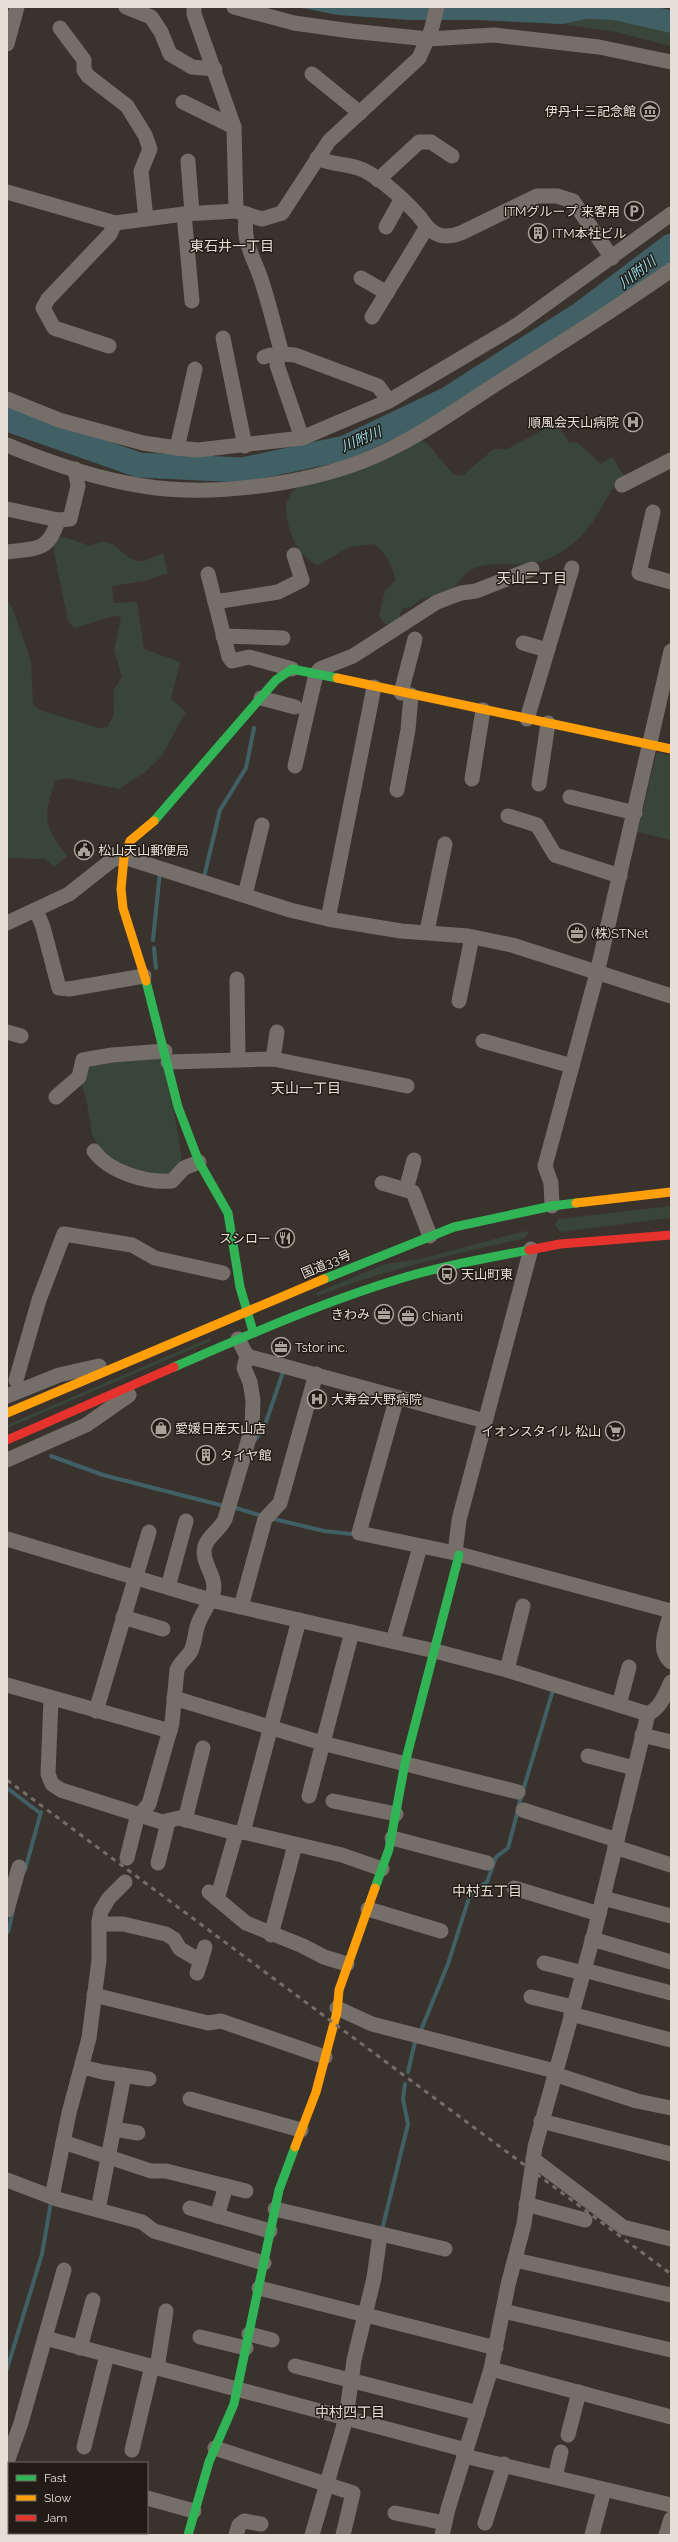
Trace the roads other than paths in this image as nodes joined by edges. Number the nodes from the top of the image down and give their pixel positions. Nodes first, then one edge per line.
1 (17, 7) edge
2 (126, 7) edge
3 (194, 7) edge
4 (234, 7) edge
5 (437, 7) edge
6 (60, 28) dead end
7 (429, 35) junction
8 (7, 44) edge
9 (671, 62) edge
10 (215, 69) junction
11 (312, 74) dead end
12 (183, 102) dead end
13 (360, 113) junction
14 (234, 126) junction
15 (452, 156) dead end
16 (317, 158) junction
17 (188, 161) dead end
18 (378, 180) junction
19 (7, 192) edge
20 (401, 200) junction
21 (242, 212) junction
22 (188, 213) junction
23 (671, 214) edge
24 (146, 219) junction
25 (114, 223) junction
26 (386, 227) dead end
27 (427, 228) junction
28 (612, 258) junction
29 (671, 270) edge
30 (361, 278) dead end
31 (387, 293) junction
32 (192, 301) dead end
33 (372, 317) dead end
34 (223, 338) dead end
35 (109, 346) dead end
36 (275, 356) junction
37 (195, 369) dead end
38 (7, 399) edge
39 (389, 401) junction
40 (302, 438) junction
41 (7, 444) edge
42 (245, 446) junction
43 (177, 448) junction
44 (671, 460) edge
45 (75, 469) junction
46 (622, 486) dead end
47 (7, 509) edge
48 (652, 512) dead end
49 (58, 520) junction
50 (7, 552) edge
51 (294, 555) dead end
52 (572, 568) dead end
53 (532, 569) dead end
54 (208, 574) dead end
55 (671, 582) edge
56 (215, 602) junction
57 (224, 636) junction
58 (283, 638) dead end
59 (415, 639) dead end
60 (523, 643) dead end
61 (671, 651) edge
62 (551, 654) junction
63 (292, 669) junction
64 (316, 674) junction
65 (374, 687) junction
66 (406, 694) junction
67 (261, 698) junction
68 (295, 707) dead end
69 (483, 710) junction
70 (527, 719) junction
71 (548, 723) junction
72 (651, 744) junction
73 (671, 748) edge
74 (295, 766) dead end
75 (472, 778) dead end
76 (539, 784) dead end
77 (397, 790) dead end
78 (570, 797) dead end
79 (635, 813) junction
80 (508, 816) dead end
81 (262, 825) dead end
82 (445, 844) dead end
83 (124, 857) junction
84 (620, 876) junction
85 (245, 895) junction
86 (36, 910) junction
87 (328, 919) junction
88 (7, 924) edge
89 (427, 931) junction
90 (472, 937) junction
91 (597, 973) junction
92 (144, 976) junction
93 (237, 979) dead end
94 (671, 996) edge
95 (459, 1001) dead end
96 (277, 1032) dead end
97 (483, 1041) dead end
98 (166, 1056) junction
99 (273, 1059) junction
100 (238, 1060) junction
101 (572, 1066) junction
102 (407, 1086) dead end
103 (56, 1097) dead end
104 (94, 1151) dead end
105 (414, 1160) dead end
106 (199, 1162) junction
107 (382, 1183) dead end
108 (406, 1190) junction
109 (671, 1192) edge
110 (552, 1206) junction
111 (671, 1235) edge
112 (430, 1236) junction
113 (531, 1249) junction
114 (222, 1273) dead end
115 (248, 1312) junction
116 (253, 1333) junction
117 (238, 1340) junction
118 (151, 1353) junction
119 (247, 1356) junction
120 (160, 1372) junction
121 (316, 1374) junction
122 (16, 1380) dead end
123 (7, 1396) edge
124 (397, 1398) junction
125 (7, 1413) edge
126 (485, 1421) junction
127 (7, 1440) edge
128 (7, 1460) edge
129 (186, 1521) dead end
130 (149, 1532) dead end
131 (7, 1539) edge
132 (420, 1547) junction
133 (457, 1554) junction
134 (135, 1577) junction
135 (168, 1587) junction
136 (210, 1600) junction
137 (524, 1606) dead end
138 (241, 1607) junction
139 (671, 1612) edge
140 (123, 1617) junction
141 (299, 1620) junction
142 (163, 1629) dead end
143 (352, 1632) junction
144 (393, 1641) junction
145 (435, 1651) junction
146 (671, 1662) edge
147 (629, 1667) dead end
148 (507, 1670) junction
149 (671, 1682) edge
150 (7, 1685) edge
151 (174, 1698) junction
152 (51, 1699) junction
153 (619, 1705) junction
154 (96, 1711) junction
155 (648, 1714) junction
156 (271, 1727) junction
157 (170, 1731) junction
158 (642, 1735) junction
159 (671, 1742) edge
160 (322, 1743) junction
161 (204, 1748) dead end
162 (588, 1756) dead end
163 (405, 1763) junction
164 (634, 1768) junction
165 (518, 1792) dead end
166 (309, 1796) dead end
167 (333, 1801) dead end
168 (523, 1810) dead end
169 (140, 1814) junction
170 (396, 1814) junction
171 (185, 1820) junction
172 (168, 1822) junction
173 (240, 1832) junction
174 (392, 1838) junction
175 (616, 1843) junction
176 (295, 1845) junction
177 (127, 1858) dead end
178 (158, 1863) dead end
179 (487, 1863) dead end
180 (671, 1865) edge
181 (19, 1867) dead end
182 (382, 1869) junction
183 (126, 1882) dead end
184 (514, 1888) dead end
185 (603, 1898) junction
186 (368, 1909) junction
187 (7, 1910) edge
188 (599, 1914) junction
189 (671, 1916) edge
190 (99, 1924) junction
191 (441, 1931) dead end
192 (271, 1935) junction
193 (592, 1940) junction
194 (201, 1960) dead end
195 (671, 1962) edge
196 (544, 1963) dead end
197 (348, 1964) junction
198 (583, 1972) junction
199 (671, 1993) edge
200 (94, 1995) junction
201 (531, 1996) dead end
202 (337, 2008) junction
203 (572, 2010) junction
204 (671, 2040) edge
205 (325, 2057) junction
206 (82, 2067) junction
207 (555, 2072) junction
208 (124, 2075) junction
209 (149, 2079) dead end
210 (190, 2099) dead end
211 (671, 2108) edge
212 (541, 2121) junction
213 (114, 2128) junction
214 (301, 2130) junction
215 (138, 2133) dead end
216 (63, 2142) junction
217 (671, 2154) edge
218 (109, 2156) junction
219 (533, 2158) junction
220 (7, 2180) edge
221 (226, 2186) junction
222 (246, 2191) dead end
223 (52, 2197) junction
224 (526, 2204) junction
225 (190, 2208) dead end
226 (275, 2209) junction
227 (98, 2210) junction
228 (217, 2216) junction
229 (585, 2220) dead end
230 (270, 2231) junction
231 (380, 2236) junction
232 (671, 2238) edge
233 (445, 2249) dead end
234 (515, 2260) junction
235 (264, 2263) junction
236 (64, 2270) dead end
237 (259, 2288) junction
238 (671, 2295) edge
239 (93, 2300) dead end
240 (166, 2311) dead end
241 (503, 2311) junction
242 (364, 2314) junction
243 (200, 2337) dead end
244 (45, 2338) junction
245 (272, 2340) dead end
246 (247, 2341) junction
247 (80, 2348) junction
248 (496, 2348) junction
249 (671, 2350) edge
250 (107, 2355) junction
251 (295, 2366) dead end
252 (154, 2367) junction
253 (491, 2369) junction
254 (352, 2379) junction
255 (237, 2388) junction
256 (579, 2392) junction
257 (478, 2413) junction
258 (671, 2416) edge
259 (346, 2418) junction
260 (568, 2435) dead end
261 (84, 2447) dead end
262 (215, 2448) junction
263 (132, 2450) dead end
264 (562, 2452) dead end
265 (465, 2453) junction
266 (11, 2462) edge
267 (504, 2464) junction
268 (555, 2477) junction
269 (326, 2486) junction
270 (604, 2490) junction
271 (148, 2498) edge
272 (671, 2505) edge
273 (194, 2510) junction
274 (395, 2513) dead end
275 (671, 2519) edge
276 (485, 2523) dead end
277 (261, 2524) dead end
278 (444, 2529) edge
279 (188, 2535) edge
280 (236, 2535) edge
281 (312, 2535) edge
282 (343, 2535) edge
283 (592, 2535) edge
284 (666, 2535) edge

1 - 8 street
2 - 10 street
3 - 10 street
4 - 7 street
5 - 7 street
6 - 24 street
7 - 9 street
7 - 13 street
10 - 14 street
11 - 13 street
12 - 14 street
13 - 16 street
14 - 21 street
15 - 18 street
16 - 18 street
16 - 21 street
17 - 22 street
18 - 20 street
19 - 25 street
20 - 26 street
20 - 27 street
21 - 22 street
21 - 36 street
22 - 24 street
22 - 32 street
23 - 28 street
24 - 25 street
25 - 35 street
27 - 28 street
27 - 31 street
28 - 39 street
29 - 45 street
30 - 31 street
31 - 33 street
34 - 42 street
36 - 39 street
36 - 40 street
37 - 43 street
38 - 43 street
39 - 40 street
40 - 42 street
41 - 45 street
42 - 43 street
44 - 46 street
45 - 49 street
47 - 49 street
48 - 55 street
49 - 50 street
51 - 56 street
52 - 62 street
53 - 64 street
54 - 56 street
56 - 57 street
57 - 58 street
57 - 63 street
59 - 66 street
60 - 62 street
61 - 72 street
62 - 70 street
63 - 64 main road
63 - 67 main road
64 - 65 main road
64 - 74 street
65 - 66 main road
65 - 87 street
66 - 69 main road
66 - 77 street
67 - 68 street
67 - 83 main road
69 - 70 main road
69 - 75 street
70 - 71 main road
71 - 72 main road
71 - 76 street
72 - 73 main road
72 - 79 street
78 - 79 street
79 - 84 street
80 - 84 street
81 - 85 street
82 - 89 street
83 - 85 street
83 - 86 street
83 - 92 main road
84 - 91 street
85 - 87 street
86 - 88 street
86 - 92 street
87 - 89 street
89 - 90 street
90 - 91 street
90 - 95 street
91 - 94 street
91 - 101 street
92 - 98 main road
93 - 100 street
96 - 99 street
97 - 101 street
98 - 100 street
98 - 103 street
98 - 106 main road
99 - 100 street
99 - 102 street
101 - 110 street
104 - 106 street
105 - 108 street
106 - 115 main road
107 - 108 street
108 - 112 street
109 - 110 main road, 国道33号
110 - 112 main road, 国道33号
111 - 113 main road
112 - 115 main road, 国道33号
113 - 116 main road
113 - 126 street
114 - 122 street
115 - 116 main road
115 - 118 main road, 国道33号
116 - 117 main road
117 - 119 street
117 - 120 main road
118 - 123 street
118 - 125 main road, 国道33号
119 - 121 street
119 - 136 street
120 - 127 main road
120 - 128 street
121 - 124 street
121 - 138 street
124 - 126 street
124 - 132 street
126 - 133 street
129 - 135 street
130 - 134 street
131 - 134 street
132 - 133 street
132 - 144 street
133 - 139 street
133 - 145 main road
134 - 135 street
134 - 140 street
135 - 136 street
136 - 138 street
136 - 151 street
137 - 148 street
138 - 141 street
139 - 146 street
140 - 142 street
140 - 154 street
141 - 143 street
141 - 156 street
143 - 144 street
143 - 160 street
144 - 145 street
145 - 148 street
145 - 163 main road
147 - 153 street
148 - 153 street
149 - 155 street
150 - 152 street
151 - 156 street
151 - 157 street
152 - 154 street
152 - 169 street
153 - 155 street
154 - 157 street
155 - 158 street
156 - 160 street
156 - 173 street
157 - 169 street
158 - 159 street
158 - 164 street
160 - 163 street
160 - 166 street
161 - 171 street
162 - 164 street
163 - 165 street
163 - 170 main road
164 - 175 street
167 - 170 street
168 - 175 street
169 - 172 street
169 - 177 street
170 - 174 main road
171 - 172 street
171 - 173 street
172 - 178 street
173 - 176 street
173 - 192 street
174 - 179 street
174 - 182 main road
175 - 180 street
175 - 185 street
176 - 182 street
176 - 192 street
181 - 187 street
182 - 186 main road
183 - 190 street
184 - 188 street
185 - 188 street
185 - 189 street
186 - 191 street
186 - 197 main road
188 - 193 street
190 - 194 street
190 - 200 street
192 - 197 street
193 - 195 street
193 - 198 street
196 - 198 street
197 - 202 main road
198 - 199 street
198 - 203 street
200 - 205 street
200 - 206 street
201 - 203 street
202 - 205 main road
202 - 207 street
203 - 204 street
203 - 207 street
205 - 214 main road
206 - 208 street
206 - 216 street
207 - 211 street
207 - 212 street
208 - 209 street
208 - 213 street
210 - 214 street
212 - 217 street
212 - 219 street
213 - 215 street
213 - 218 street
214 - 226 main road
216 - 218 street
216 - 223 street
218 - 221 street
218 - 227 street
219 - 224 street
219 - 232 street
220 - 223 street
221 - 222 street
221 - 228 street
223 - 227 street
224 - 229 street
224 - 234 street
225 - 228 street
226 - 230 main road
226 - 231 street
227 - 235 street
228 - 230 street
230 - 235 main road
231 - 233 street
231 - 242 street
234 - 238 street
234 - 241 street
235 - 237 main road
236 - 244 street
237 - 242 street
237 - 246 main road
239 - 247 street
240 - 252 street
241 - 248 street
241 - 249 street
242 - 248 street
242 - 254 street
243 - 246 street
244 - 247 street
244 - 266 street
245 - 246 street
246 - 255 main road
247 - 250 street
248 - 253 street
250 - 252 street
250 - 261 street
251 - 254 street
252 - 255 street
252 - 263 street
253 - 256 street
253 - 257 street
254 - 257 street
254 - 259 street
255 - 259 street
255 - 262 main road
256 - 258 street
256 - 260 street
257 - 265 street
259 - 265 street
259 - 269 street
262 - 269 street
262 - 273 main road
264 - 268 street
265 - 267 street
265 - 278 street
267 - 268 street
267 - 276 street
268 - 270 street
269 - 281 street
269 - 282 street
270 - 272 street
270 - 283 street
271 - 273 street
273 - 279 main road
274 - 278 street
275 - 284 street
277 - 280 street

